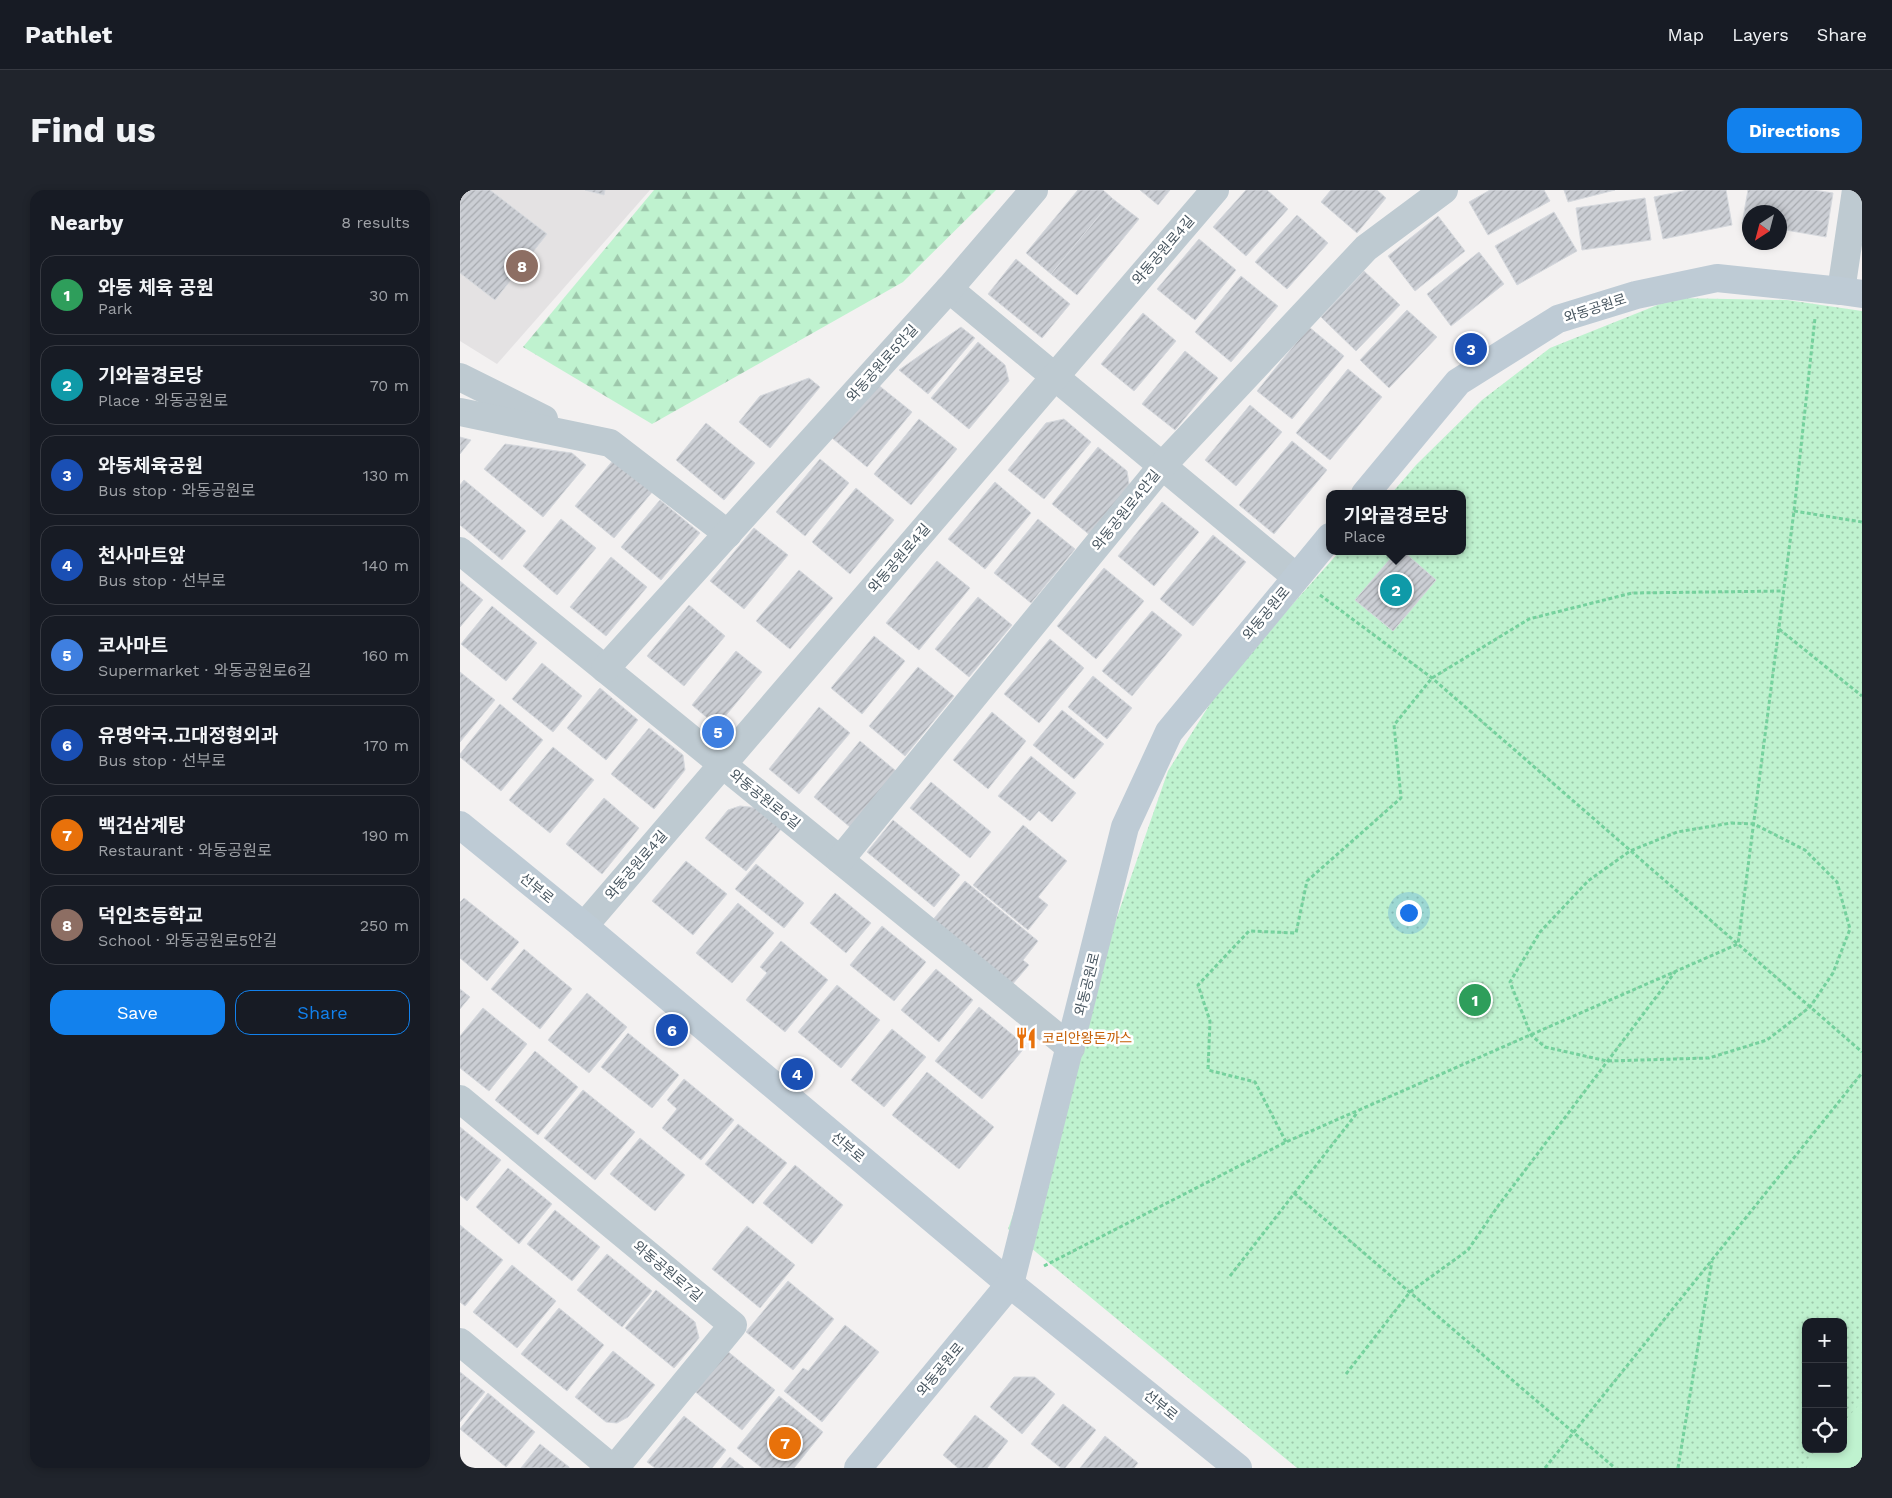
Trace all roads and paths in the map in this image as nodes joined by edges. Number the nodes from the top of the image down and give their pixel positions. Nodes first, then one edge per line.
1 (1034, 190) edge
2 (1215, 190) edge
3 (1444, 190) edge
4 (1856, 190) edge
5 (949, 289) junction
6 (1840, 291) edge
7 (1055, 376) junction
8 (460, 377) edge
9 (460, 412) edge
10 (579, 436) junction
11 (1162, 466) junction
12 (1368, 490) edge
13 (1794, 511) junction
14 (1862, 522) edge
15 (728, 534) junction
16 (1326, 542) edge
17 (460, 550) edge
18 (1296, 577) junction
19 (1784, 591) junction
20 (1779, 629) junction
21 (605, 669) junction
22 (1432, 678) junction
23 (1862, 696) edge
24 (722, 764) junction
25 (1754, 824) junction
26 (460, 825) edge
27 (1630, 851) junction
28 (840, 860) junction
29 (584, 926) junction
30 (1738, 944) junction
31 (1675, 971) junction
32 (1810, 1007) junction
33 (1531, 1035) junction
34 (1071, 1048) junction
35 (1862, 1052) edge
36 (1607, 1061) junction
37 (1862, 1073) edge
38 (460, 1099) edge
39 (1358, 1111) junction
40 (1286, 1142) junction
41 (1294, 1193) junction
42 (1712, 1259) junction
43 (1230, 1276) dead end
44 (1010, 1284) junction
45 (1410, 1292) junction
46 (460, 1342) edge
47 (1346, 1374) dead end
48 (1573, 1432) junction
49 (613, 1468) edge
50 (858, 1468) edge
51 (1238, 1468) edge
52 (1545, 1468) edge
53 (1615, 1468) edge
54 (1678, 1468) edge

1 - 5 street, 와동공원로5안길
2 - 7 street, 와동공원로4길
3 - 11 street, 와동공원로4안길
4 - 6 street
5 - 7 street
5 - 15 street, 와동공원로5안길
6 - 12 street, 와동공원로
6 - 13 path
7 - 11 street
7 - 24 street, 와동공원로4길
8 - 10 street
9 - 10 street
10 - 15 street
11 - 18 street
11 - 28 street, 와동공원로4안길
13 - 14 path
13 - 19 path
15 - 21 street, 와동공원로5안길
16 - 18 street, 와동공원로
17 - 21 street, 와동공원로6길
18 - 22 path
18 - 34 street, 와동공원로
19 - 20 path
19 - 22 path
20 - 23 path
20 - 25 path
21 - 24 street, 와동공원로6길
22 - 27 path
22 - 40 path
24 - 28 street, 와동공원로6길
24 - 29 street, 와동공원로4길
25 - 27 path
25 - 30 path
25 - 32 path
26 - 29 street, 선부로
27 - 30 path
27 - 33 path
28 - 34 street, 와동공원로6길
29 - 44 street, 선부로
30 - 31 path
30 - 32 path
31 - 33 path
31 - 36 path
32 - 35 path
32 - 36 path
33 - 36 path
33 - 39 path
34 - 44 street, 와동공원로
36 - 45 path
37 - 42 path
38 - 49 street, 와동공원로7길
39 - 40 path
39 - 41 path
40 - 44 path
41 - 43 path
41 - 45 path
42 - 48 path
42 - 54 path
44 - 50 street, 와동공원로
44 - 51 street, 선부로
45 - 47 path
45 - 48 path
46 - 49 street, 와동공원로7길
48 - 52 path
48 - 53 path

